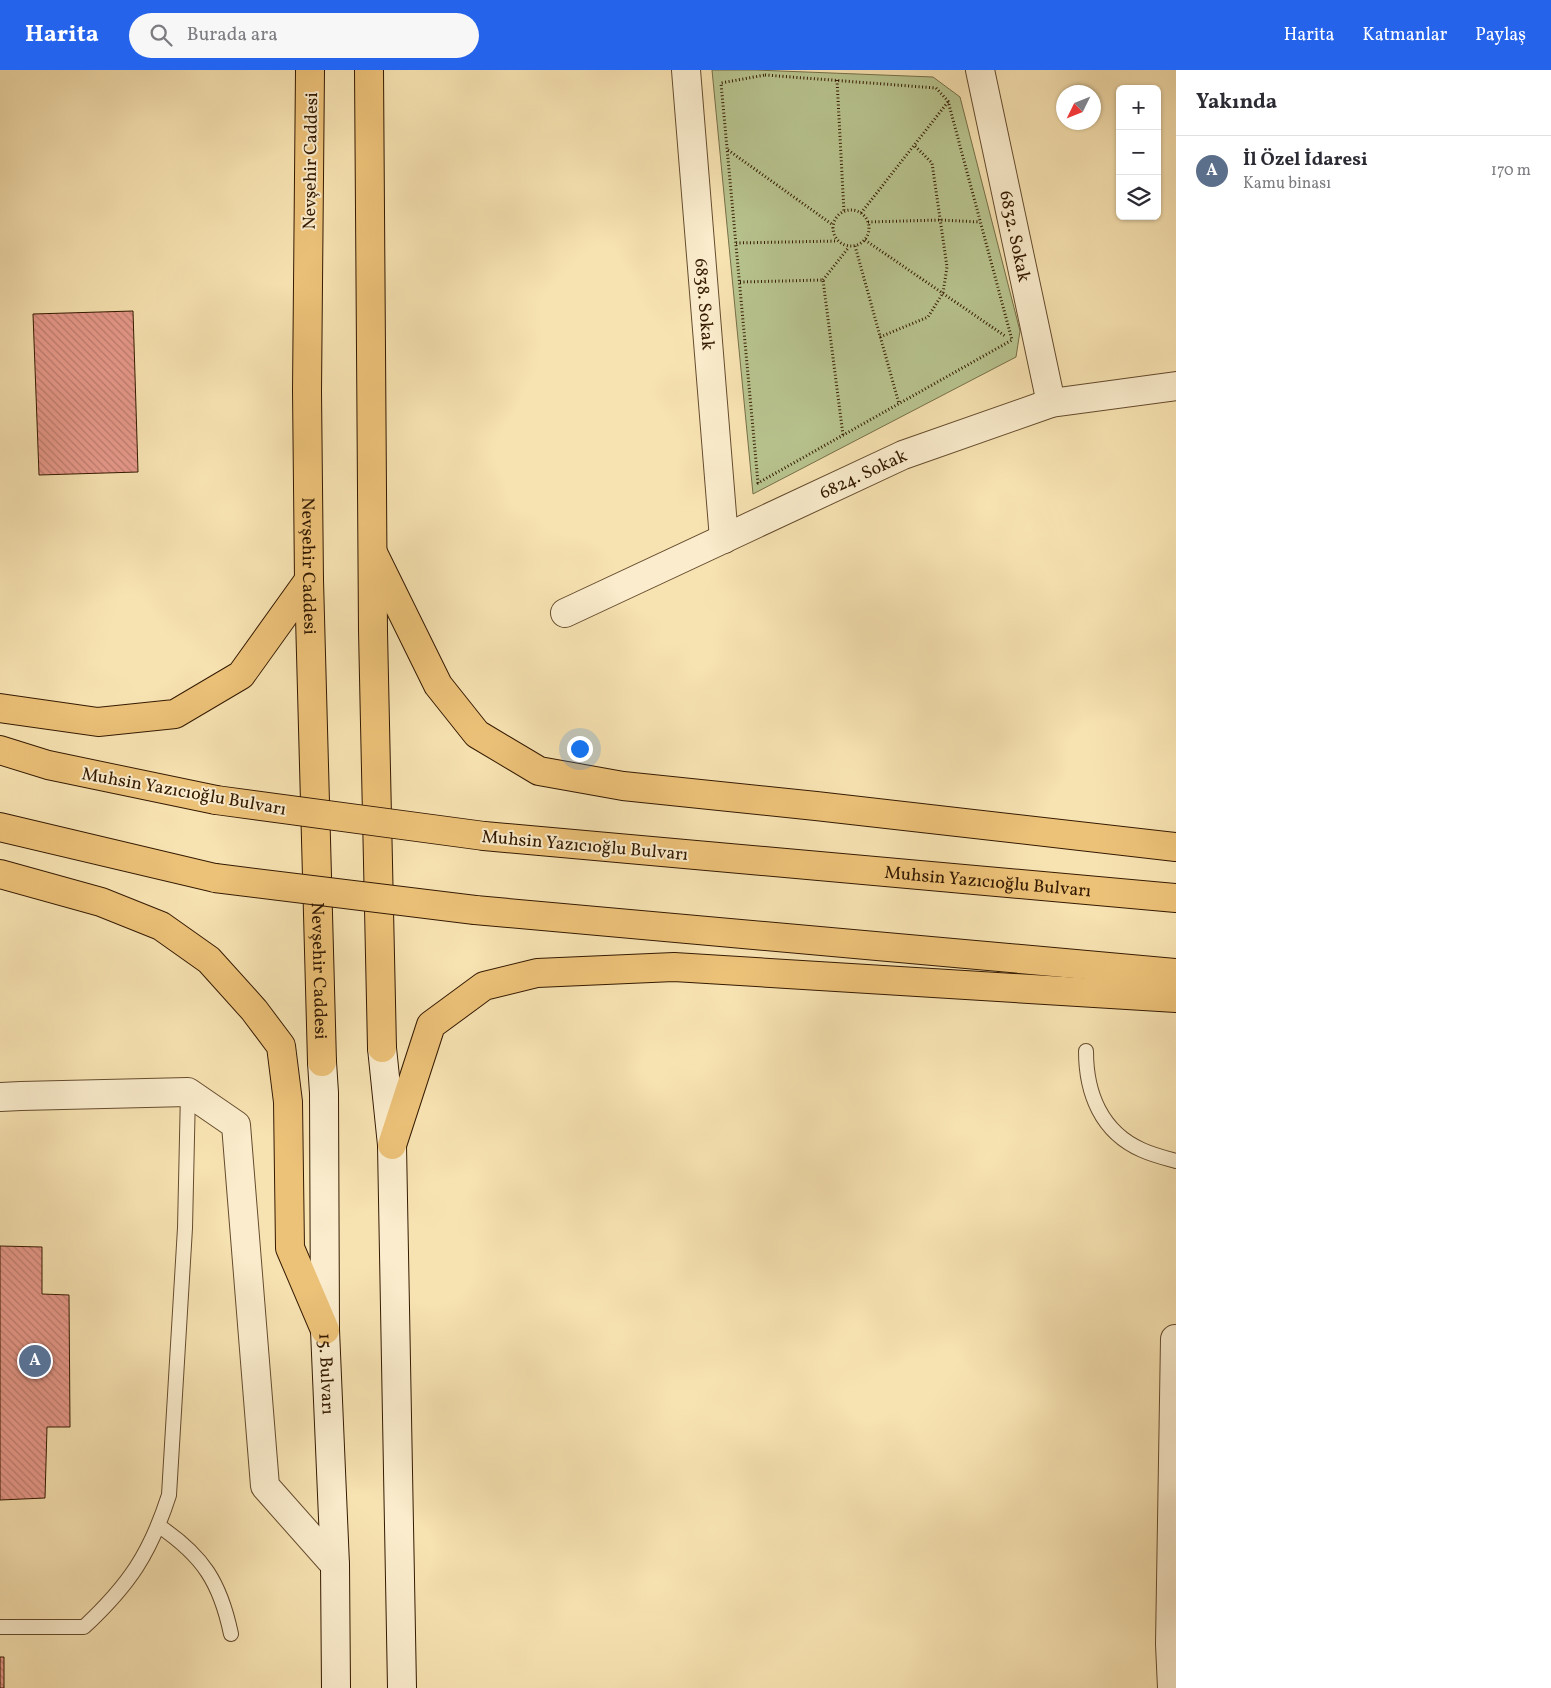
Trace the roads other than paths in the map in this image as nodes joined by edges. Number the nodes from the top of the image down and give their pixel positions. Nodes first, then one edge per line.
1 (310, 70) edge
2 (369, 70) edge
3 (686, 70) edge
4 (980, 70) edge
5 (1176, 386) edge
6 (1051, 403) junction
7 (724, 539) junction
8 (373, 553) junction
9 (309, 580) junction
10 (565, 613) dead end
11 (0, 708) edge
12 (0, 750) edge
13 (0, 827) edge
14 (1176, 847) edge
15 (0, 874) edge
16 (1176, 898) edge
17 (1176, 973) edge
18 (1176, 998) edge
19 (382, 1048) joint
20 (1086, 1051) dead end
21 (322, 1062) joint
22 (188, 1092) junction
23 (0, 1098) edge
24 (392, 1145) junction
25 (1176, 1161) edge
26 (325, 1330) junction
27 (1175, 1339) edge
28 (1174, 1516) edge
29 (159, 1526) junction
30 (335, 1565) junction
31 (0, 1627) edge
32 (231, 1634) dead end
33 (336, 1688) edge
34 (402, 1688) edge
35 (1172, 1688) edge

1 - 9 main road, Nevşehir Caddesi
2 - 8 main road
3 - 7 street, 6838. Sokak
4 - 6 street, 6832. Sokak
5 - 6 street, 6824. Sokak
6 - 7 street, 6824. Sokak
7 - 10 street, 6824. Sokak
8 - 14 main road
8 - 19 main road
9 - 11 main road
9 - 21 main road, Nevşehir Caddesi
12 - 16 main road, Muhsin Yazıcıoğlu Bulvarı, bridge
13 - 17 main road, bridge
15 - 26 main road
18 - 24 main road
19 - 24 street
20 - 25 lane
21 - 26 street, 15. Bulvarı
22 - 23 street
22 - 29 lane
22 - 30 street
24 - 34 street
26 - 30 street, 15. Bulvarı
27 - 28 street
28 - 35 street
29 - 31 lane
29 - 32 lane
30 - 33 street, 15. Bulvarı

